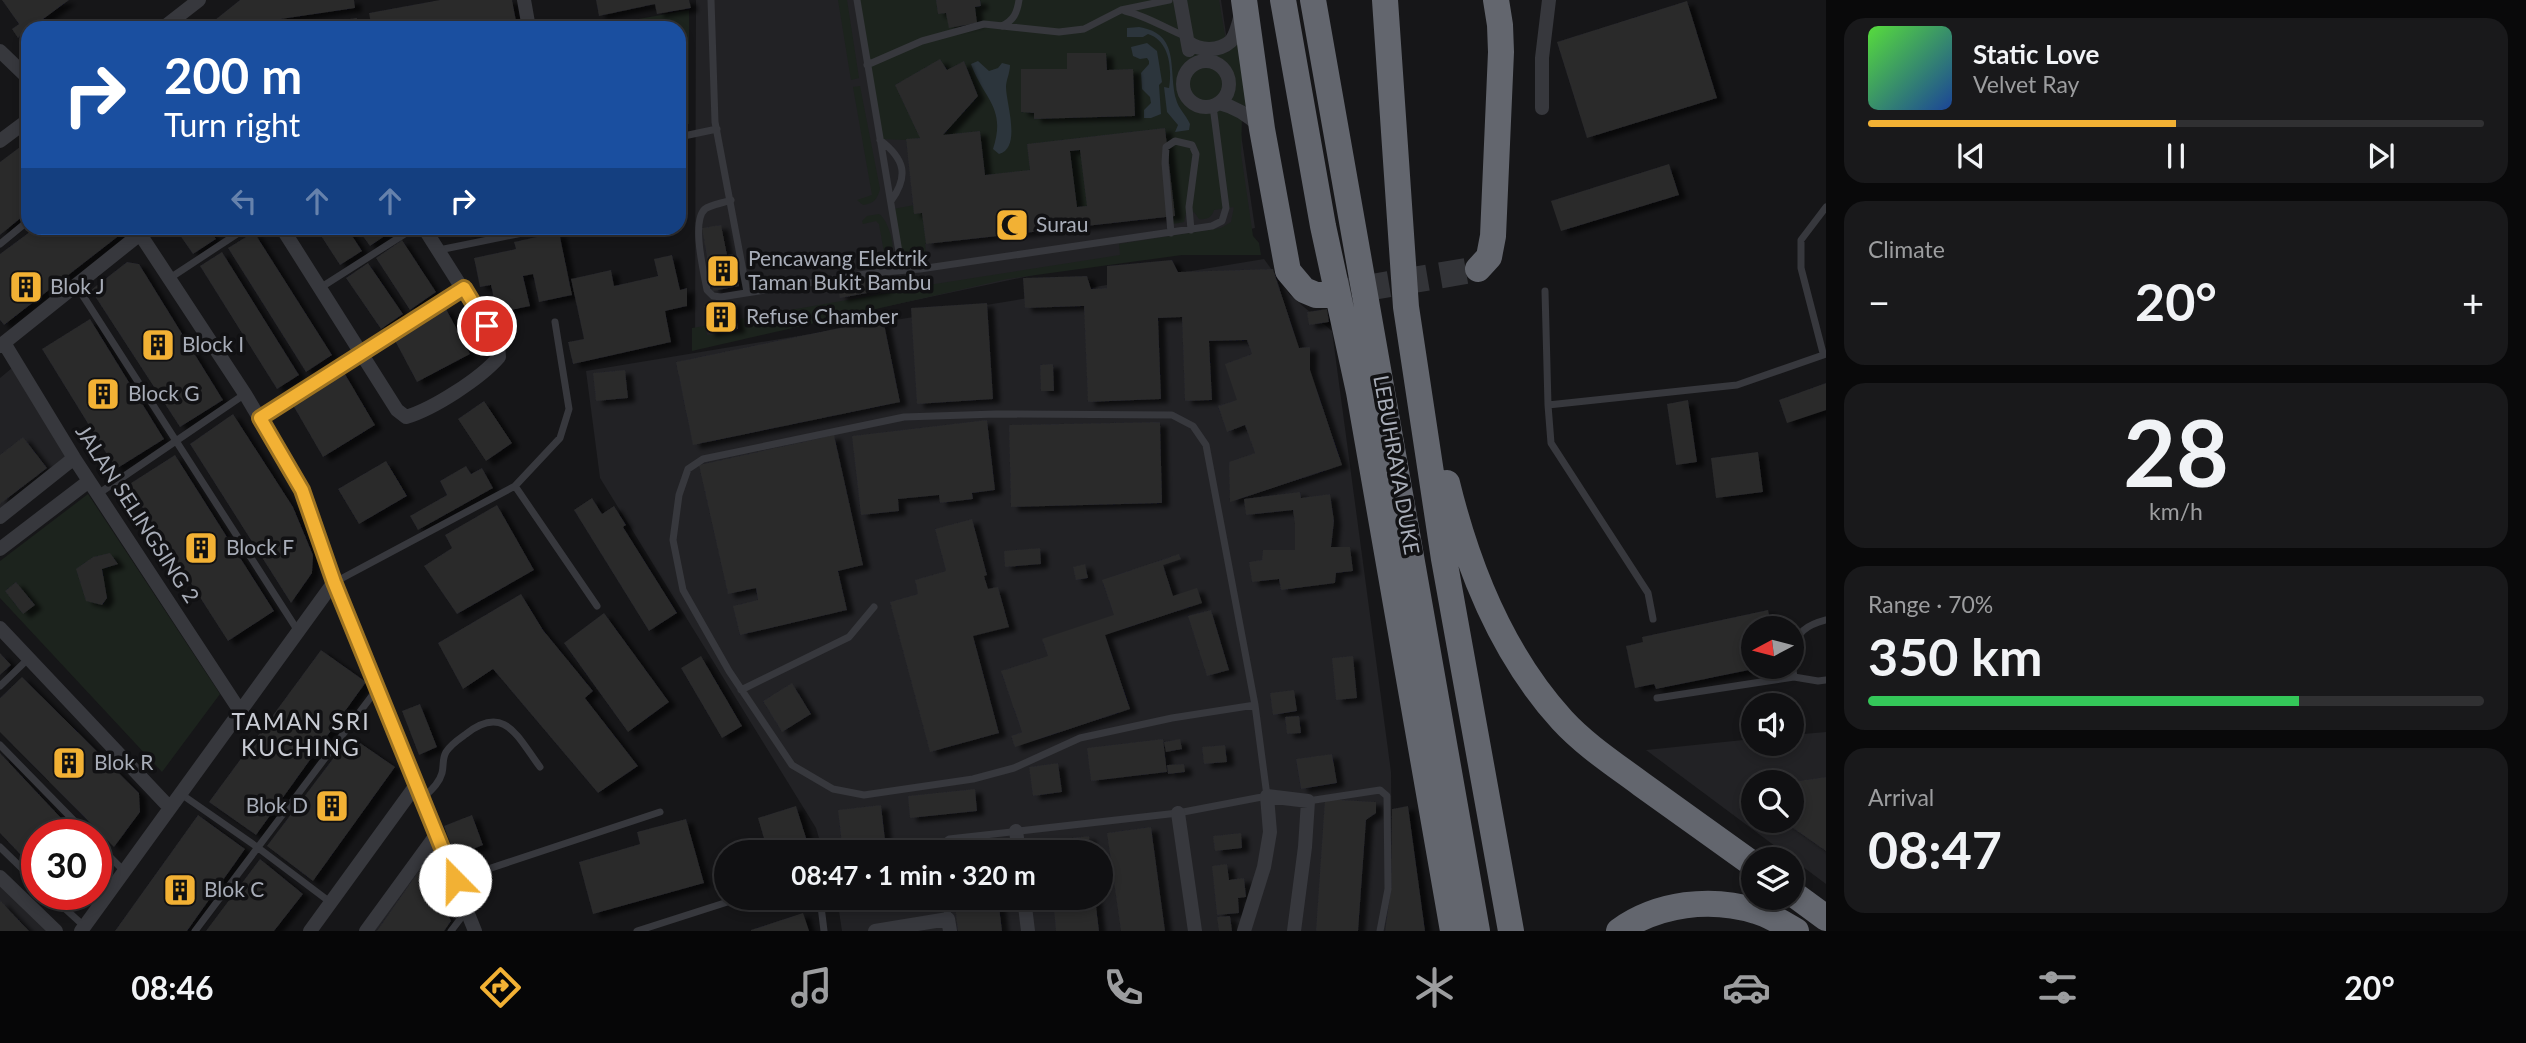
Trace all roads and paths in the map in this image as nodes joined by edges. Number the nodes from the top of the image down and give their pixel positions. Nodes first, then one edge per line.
1 (199, 0) edge
2 (524, 0) edge
3 (711, 0) edge
4 (857, 0) edge
5 (1019, 0) edge
6 (1169, 0) edge
7 (1180, 0) edge
8 (1276, 0) edge
9 (1283, 0) edge
10 (1313, 0) edge
11 (1385, 0) edge
12 (1496, 0) edge
13 (1549, 0) edge
14 (1244, 2) edge
15 (1121, 10) junction
16 (1018, 11) junction
17 (172, 21) edge
18 (528, 21) edge
19 (1002, 26) junction
20 (1030, 30) junction
21 (1188, 40) junction
22 (1231, 40) junction
23 (0, 51) edge
24 (1291, 54) junction
25 (1199, 63) junction
26 (867, 65) junction
27 (21, 71) edge
28 (1216, 104) junction
29 (1542, 108) dead end
30 (21, 125) edge
31 (717, 129) junction
32 (1262, 129) junction
33 (686, 136) edge
34 (880, 140) junction
35 (0, 141) edge
36 (730, 200) junction
37 (891, 201) junction
38 (1826, 207) edge
39 (21, 227) edge
40 (1191, 230) junction
41 (1171, 233) junction
42 (133, 235) edge
43 (141, 235) edge
44 (235, 235) edge
45 (286, 235) edge
46 (403, 235) edge
47 (429, 235) edge
48 (513, 235) edge
49 (0, 244) edge
50 (439, 250) junction
51 (1478, 268) dead end
52 (902, 270) junction
53 (169, 278) junction
54 (76, 285) junction
55 (464, 288) junction
56 (319, 289) junction
57 (1545, 291) dead end
58 (747, 292) junction
59 (1325, 295) tunnel mouth
60 (1406, 307) junction
61 (555, 322) dead end
62 (1, 343) edge
63 (360, 352) junction
64 (1825, 354) edge
65 (1359, 392) junction
66 (245, 394) junction
67 (1548, 405) junction
68 (260, 418) junction
69 (177, 442) junction
70 (74, 458) junction
71 (89, 481) junction
72 (515, 486) junction
73 (98, 494) junction
74 (1378, 498) junction
75 (0, 517) edge
76 (0, 549) edge
77 (334, 582) junction
78 (597, 606) dead end
79 (874, 607) dead end
80 (1654, 618) dead end
81 (1826, 620) edge
82 (0, 628) edge
83 (1804, 630) edge
84 (298, 631) junction
85 (29, 658) junction
86 (1781, 679) edge
87 (1804, 679) edge
88 (1826, 680) edge
89 (0, 687) edge
90 (377, 689) junction
91 (741, 690) junction
92 (1657, 698) dead end
93 (1255, 705) junction
94 (240, 711) junction
95 (0, 745) edge
96 (540, 767) dead end
97 (416, 785) junction
98 (181, 794) junction
99 (1267, 796) junction
100 (422, 799) junction
101 (1308, 801) junction
102 (170, 808) junction
103 (660, 812) dead end
104 (1178, 813) junction
105 (72, 819) edge
106 (1016, 831) junction
107 (436, 835) junction
108 (1460, 837) junction
109 (948, 840) edge
110 (1017, 840) edge
111 (0, 847) edge
112 (257, 847) junction
113 (1741, 856) edge
114 (112, 860) edge
115 (21, 867) edge
116 (124, 872) junction
117 (0, 877) edge
118 (455, 880) junction
119 (330, 902) junction
120 (1804, 902) edge
121 (714, 906) edge
122 (65, 910) edge
123 (467, 910) junction
124 (821, 910) edge
125 (1025, 910) edge
126 (1826, 918) edge
127 (949, 925) edge
128 (83, 928) edge
129 (56, 931) edge
130 (195, 931) edge
131 (310, 931) edge
132 (366, 931) edge
133 (451, 931) edge
134 (475, 931) edge
135 (637, 931) edge
136 (824, 931) edge
137 (875, 931) edge
138 (1028, 931) edge
139 (1195, 931) edge
140 (1244, 931) edge
141 (1294, 931) edge
142 (1380, 931) edge
143 (1434, 931) edge
144 (1453, 931) edge
145 (1477, 931) edge
146 (1511, 931) edge
147 (1619, 931) edge
148 (1796, 931) edge

1 - 17 street
2 - 18 street
3 - 31 lane
4 - 26 lane
5 - 16 lane
6 - 15 lane
7 - 21 street
8 - 24 highway
9 - 24 highway
10 - 108 highway, LEBUHRAYA DUKE
11 - 60 highway, LEBUHRAYA DUKE
12 - 51 highway
13 - 29 street
14 - 22 street
14 - 32 highway
15 - 20 lane
15 - 21 lane
16 - 19 lane
16 - 20 lane
19 - 20 lane
19 - 26 lane
21 - 22 street
21 - 25 street
22 - 25 street
23 - 27 street
24 - 65 highway
25 - 28 street
25 - 28 street
26 - 34 lane
28 - 32 street
28 - 40 lane
30 - 35 street
31 - 33 lane
31 - 36 lane
32 - 59 highway
34 - 37 lane
34 - 37 lane
36 - 58 lane
36 - 58 lane
37 - 52 lane
38 - 64 lane
39 - 49 lane
40 - 41 lane
40 - 41 lane
41 - 52 lane
42 - 54 street
43 - 53 street
44 - 53 lane
45 - 56 street
46 - 56 lane
47 - 50 street
48 - 50 lane
50 - 55 street
52 - 58 lane
53 - 66 street
54 - 62 street
54 - 69 lane
55 - 63 lane
55 - 63 street
56 - 63 street
57 - 67 lane
60 - 113 highway
60 - 146 highway, LEBUHRAYA DUKE
61 - 72 lane
62 - 70 street, JALAN SELINGSING 2
63 - 68 lane
64 - 67 lane
65 - 74 highway
65 - 143 highway
66 - 68 street
66 - 69 lane
67 - 80 lane
68 - 77 street
69 - 73 lane
69 - 84 lane
70 - 71 street, JALAN SELINGSING 2
70 - 75 street
71 - 73 street, JALAN SELINGSING 2
71 - 76 street
72 - 77 lane
72 - 78 lane
73 - 94 street, JALAN SELINGSING 2
74 - 108 highway
74 - 144 highway
77 - 84 street
77 - 90 street
79 - 91 lane
81 - 83 lane
82 - 85 street
84 - 94 street
85 - 89 lane
85 - 102 street
86 - 92 lane
87 - 88 lane
90 - 97 street
90 - 112 lane
91 - 93 lane
91 - 93 lane
93 - 99 lane
94 - 98 street
95 - 105 lane
96 - 100 lane
97 - 100 street
97 - 119 street
98 - 102 street
98 - 112 lane
99 - 101 street
99 - 104 lane
99 - 140 street
100 - 107 street
101 - 141 street
101 - 142 lane
102 - 116 street
103 - 118 lane
104 - 106 lane
104 - 139 street
106 - 109 lane
106 - 110 street
107 - 118 street
107 - 132 street
108 - 145 highway, LEBUHRAYA DUKE
111 - 115 lane
112 - 119 lane
112 - 130 lane
114 - 116 lane
116 - 128 street
117 - 129 street
118 - 123 street
119 - 131 street
120 - 126 highway
121 - 135 lane
122 - 128 lane
123 - 133 lane
123 - 134 street
124 - 136 lane
125 - 138 street
127 - 137 street
147 - 148 highway

